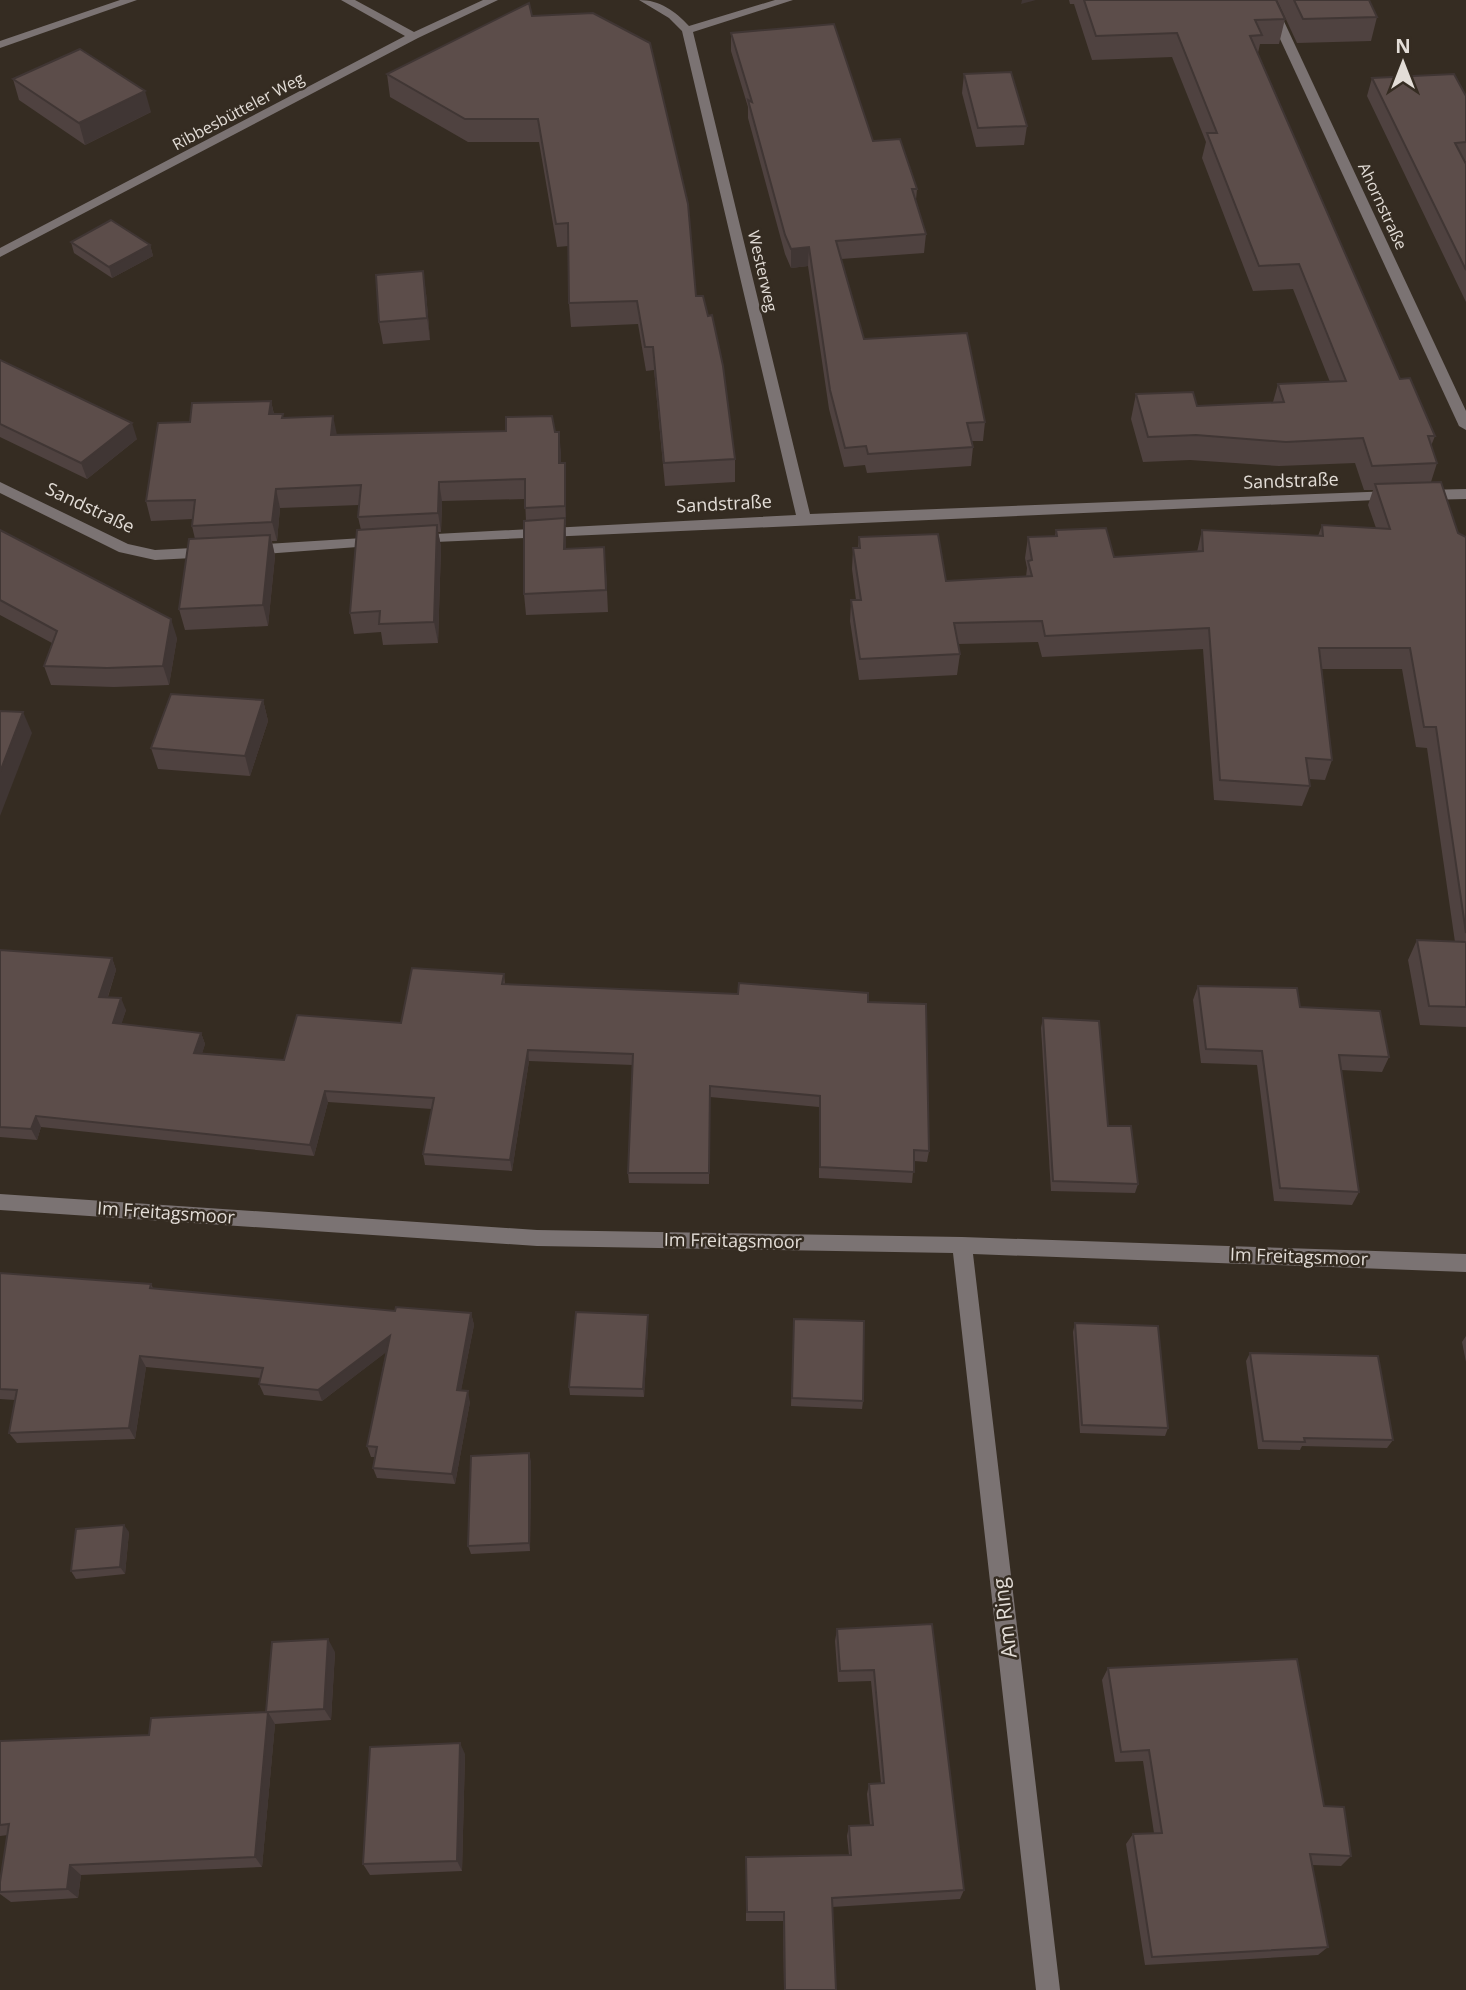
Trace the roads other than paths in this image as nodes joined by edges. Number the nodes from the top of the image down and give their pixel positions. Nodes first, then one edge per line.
1 (131, 0) edge
2 (347, 0) edge
3 (492, 0) edge
4 (645, 0) edge
5 (787, 0) edge
6 (1268, 0) edge
7 (687, 30) junction
8 (414, 36) junction
9 (0, 46) edge
10 (0, 253) edge
11 (1466, 426) edge
12 (0, 487) edge
13 (1466, 494) edge
14 (804, 519) junction
15 (0, 1202) edge
16 (962, 1245) junction
17 (1466, 1263) edge
18 (1048, 1990) edge

1 - 9 street
2 - 8 street
3 - 8 street, Ribbesbütteler Weg
4 - 7 street
5 - 7 street
6 - 11 street, Ahornstraße
7 - 14 street, Westerweg
8 - 10 street, Ribbesbütteler Weg
12 - 14 street, Sandstraße
13 - 14 street, Sandstraße
15 - 16 street, Im Freitagsmoor
16 - 17 street, Im Freitagsmoor
16 - 18 street, Am Ring

